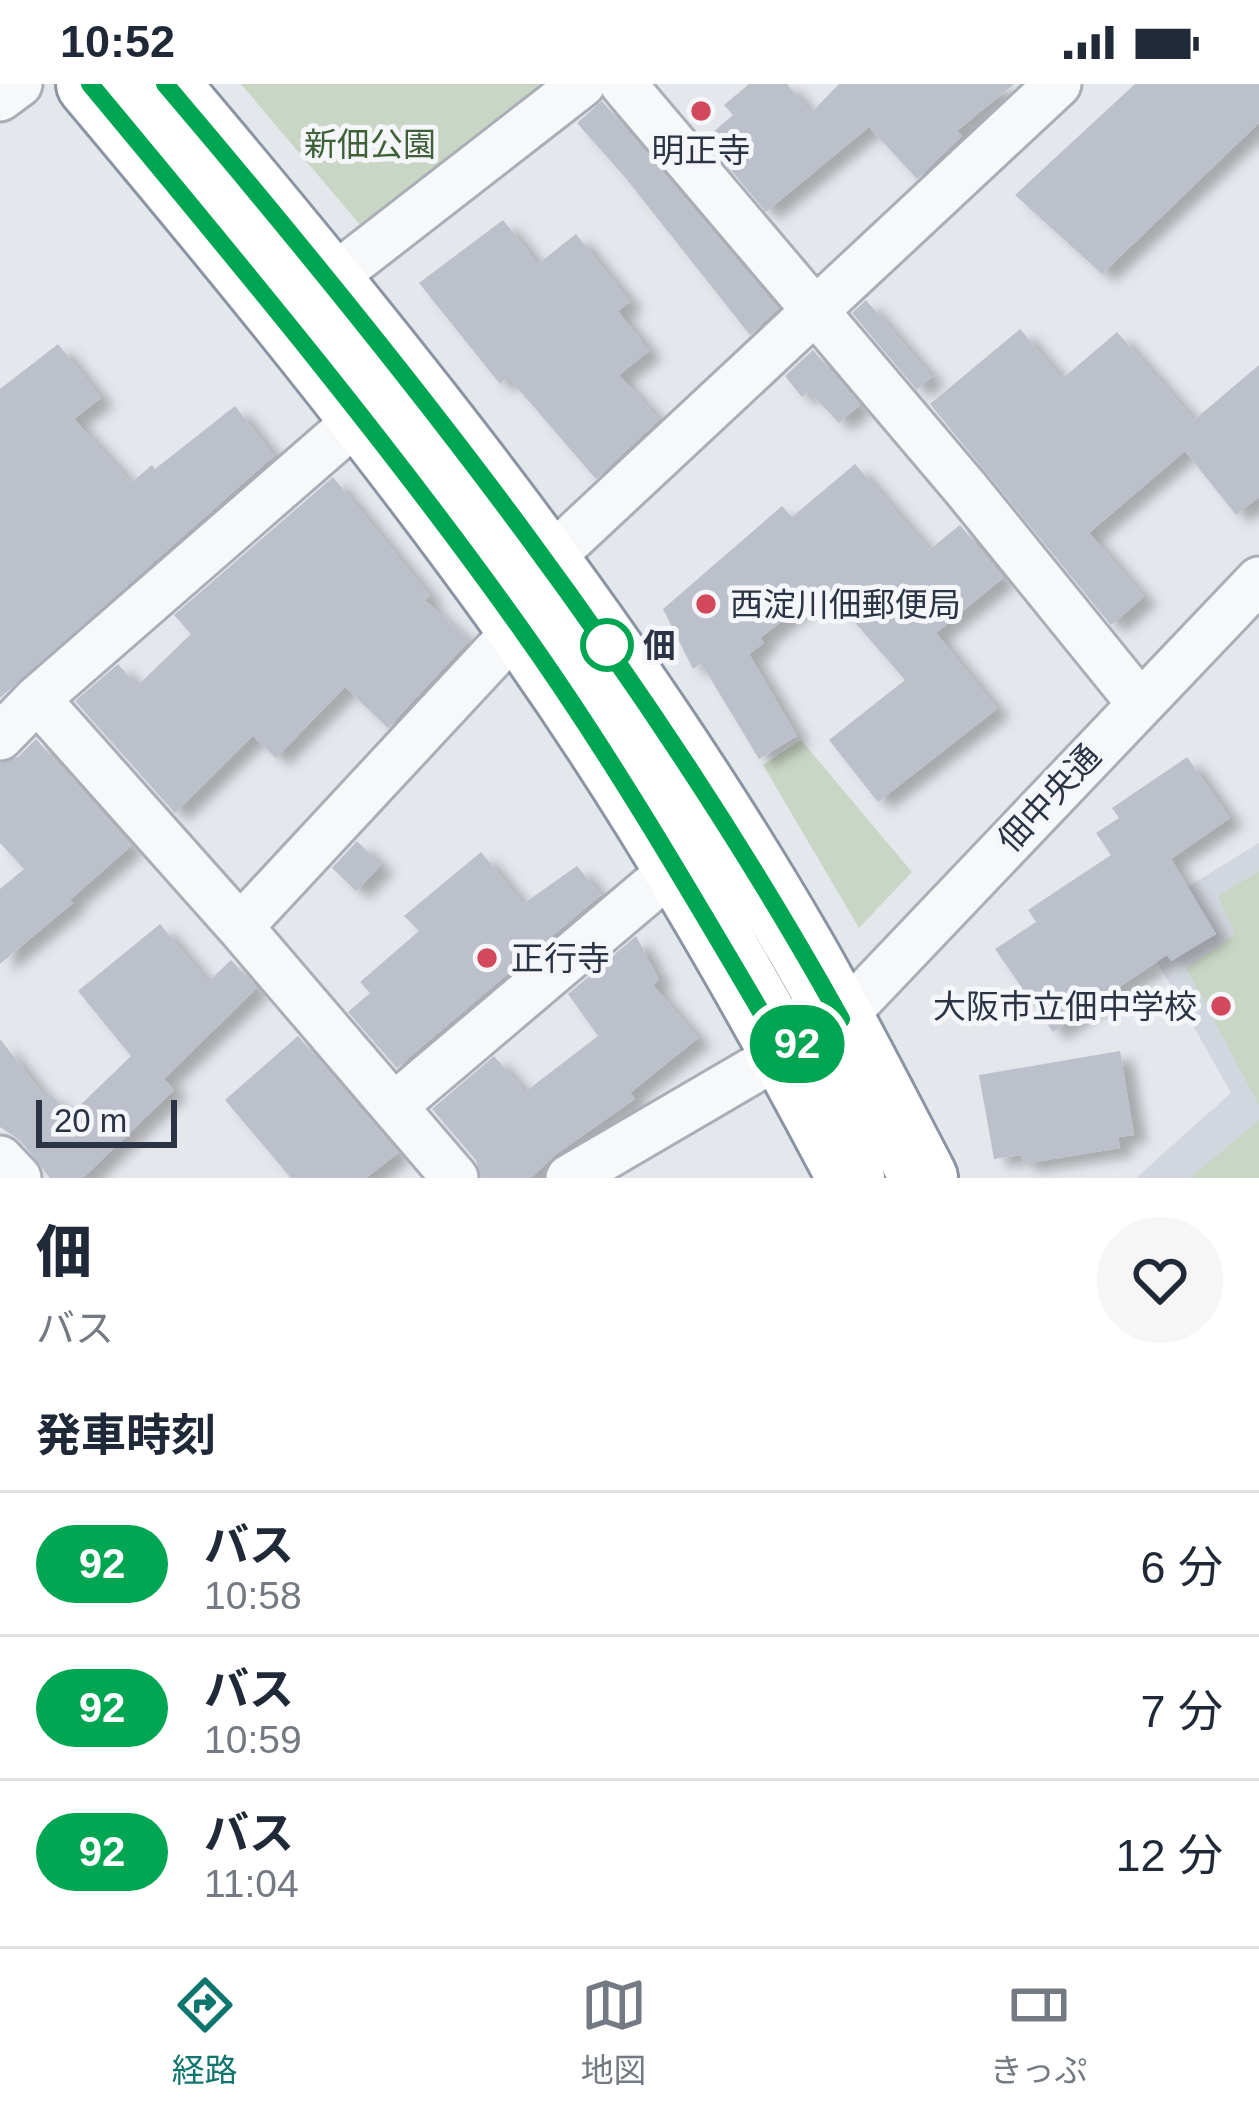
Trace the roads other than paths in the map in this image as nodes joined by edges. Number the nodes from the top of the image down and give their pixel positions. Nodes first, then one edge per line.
1 (19, 84) edge
2 (90, 84) edge
3 (165, 84) edge
4 (582, 84) edge
5 (623, 84) edge
6 (1058, 84) edge
7 (0, 98) edge
8 (332, 279) junction
9 (815, 311) junction
10 (362, 416) junction
11 (547, 561) junction
12 (1259, 580) edge
13 (520, 627) junction
14 (1139, 703) junction
15 (14, 712) edge
16 (676, 867) junction
17 (240, 926) junction
18 (841, 1019) junction
19 (784, 1051) junction
20 (394, 1106) junction
21 (0, 1159) edge
22 (19, 1178) edge
23 (455, 1178) edge
24 (569, 1178) edge
25 (851, 1178) edge
26 (924, 1178) edge

1 - 7 street
2 - 10 highway
3 - 8 highway
4 - 8 street
5 - 9 street
6 - 9 street
8 - 11 highway
9 - 11 street
9 - 14 street
10 - 13 highway
10 - 15 street
11 - 18 highway
12 - 14 street, 佃中央通
13 - 16 highway
13 - 17 street
14 - 18 street, 佃中央通
15 - 17 street
16 - 19 highway
16 - 20 street
17 - 20 street
18 - 19 street, 佃中央通
18 - 26 highway
19 - 24 street, 佃中央通
19 - 25 highway
20 - 23 street
21 - 22 street

